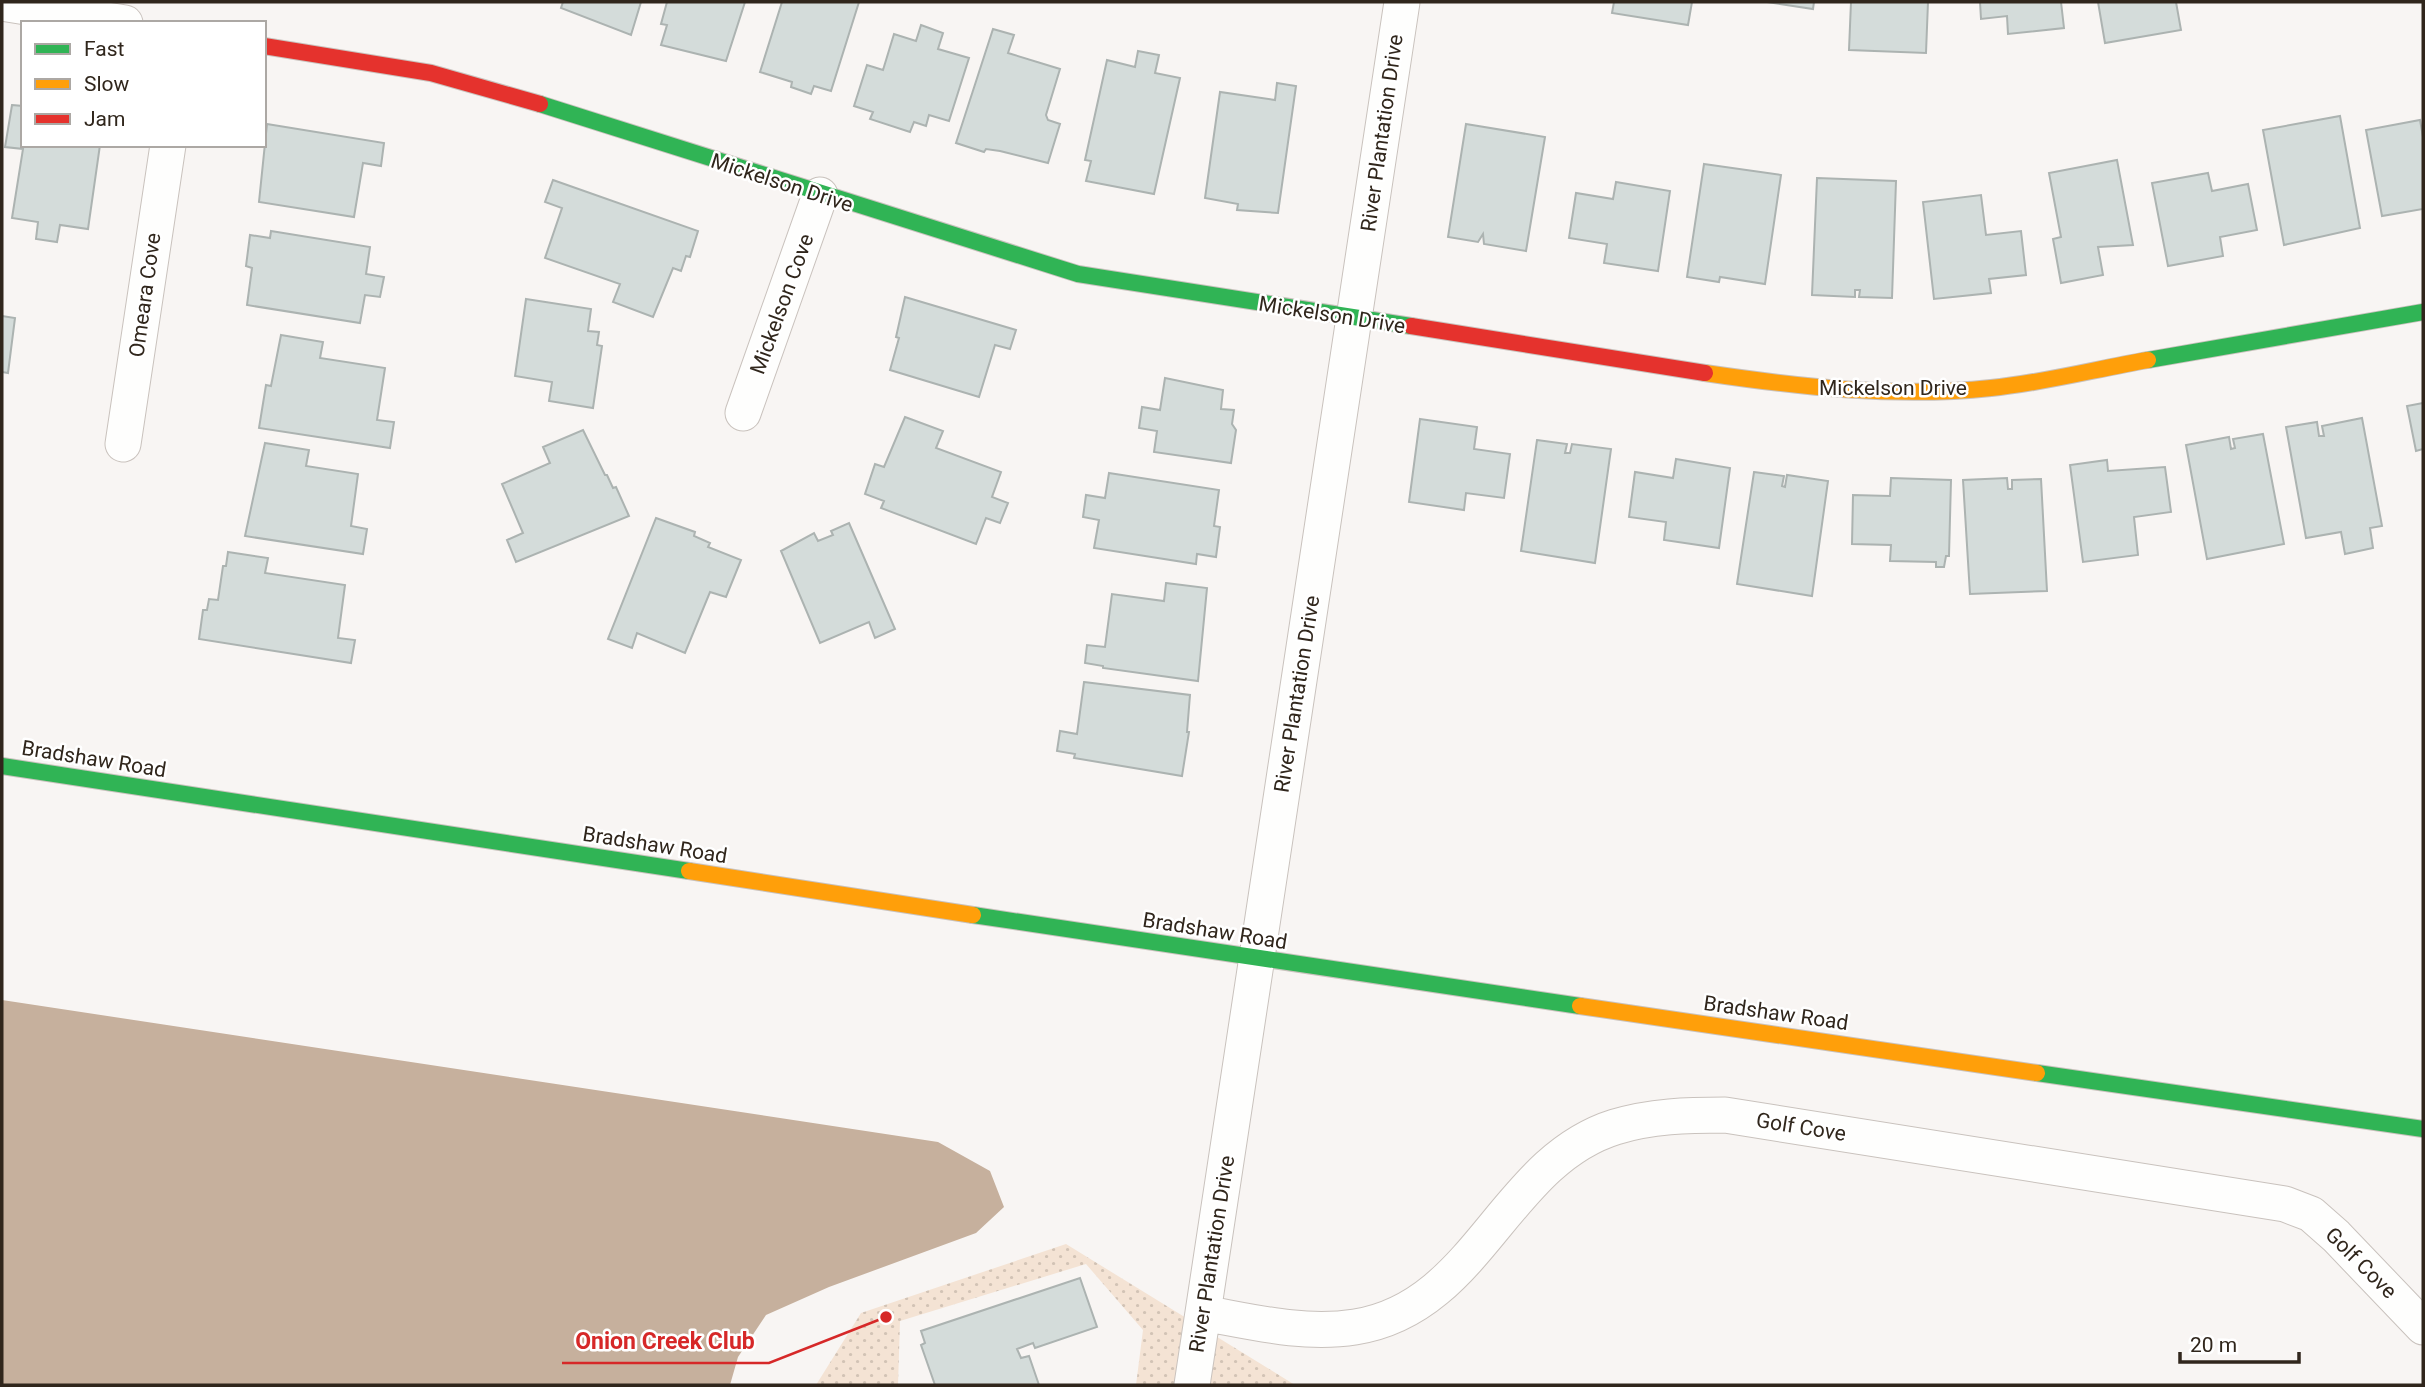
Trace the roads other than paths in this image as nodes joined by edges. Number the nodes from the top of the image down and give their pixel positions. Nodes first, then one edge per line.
1 (1402, 2) edge
2 (2, 3) edge
3 (113, 21) edge
4 (266, 46) edge
5 (168, 147) edge
6 (820, 195) junction
7 (2423, 312) edge
8 (1355, 318) junction
9 (743, 413) dead end
10 (123, 444) dead end
11 (2, 766) edge
12 (1256, 958) junction
13 (2423, 1129) edge
14 (1203, 1314) junction
15 (2423, 1327) edge
16 (1192, 1385) edge

1 - 8 street, River Plantation Drive
2 - 3 street
4 - 6 street, Mickelson Drive
5 - 10 street, Omeara Cove
6 - 8 street, Mickelson Drive
6 - 9 street, Mickelson Cove
7 - 8 street, Mickelson Drive
8 - 12 street, River Plantation Drive
11 - 12 street, Bradshaw Road
12 - 13 street, Bradshaw Road
12 - 14 street, River Plantation Drive
14 - 15 street, Golf Cove
14 - 16 street, River Plantation Drive

